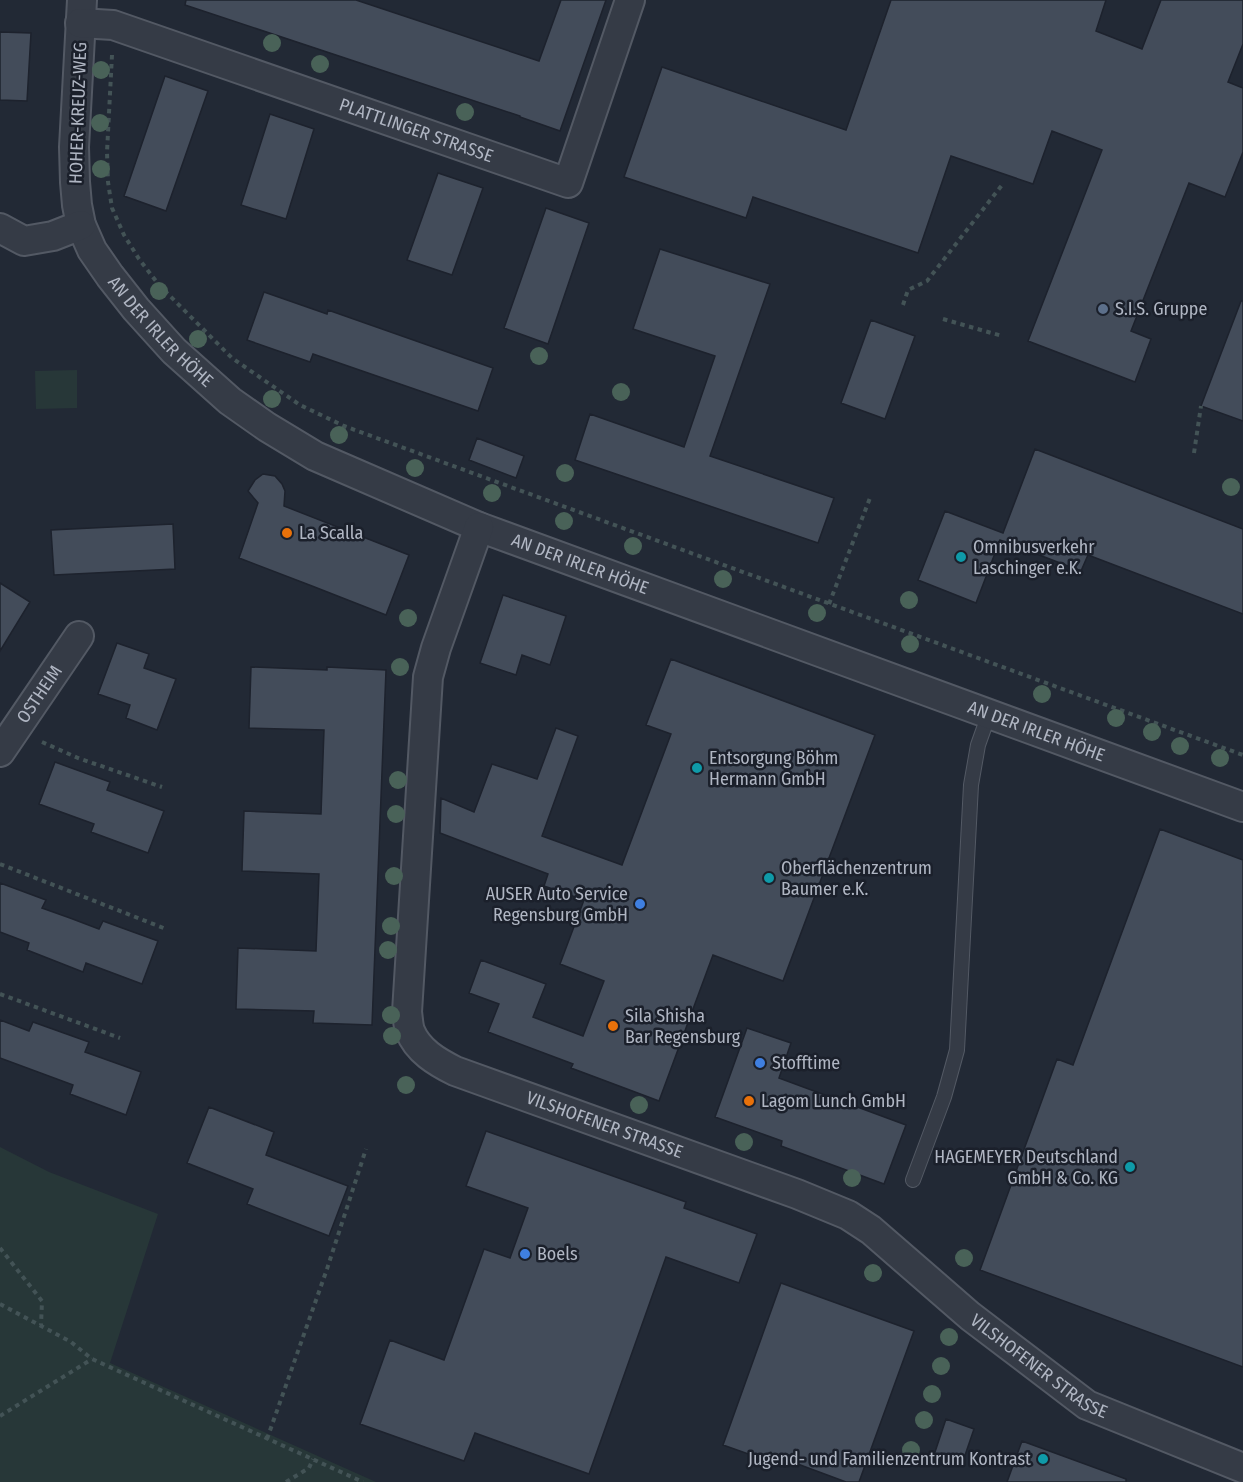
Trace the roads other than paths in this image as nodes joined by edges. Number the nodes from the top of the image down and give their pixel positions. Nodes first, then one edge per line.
1 (630, 0) edge
2 (81, 11) edge
3 (81, 225) junction
4 (0, 228) edge
5 (479, 527) junction
6 (80, 636) dead end
7 (988, 714) junction
8 (8, 741) edge
9 (1243, 807) edge
10 (913, 1180) dead end
11 (1243, 1468) edge

1 - 2 street, PLATTLINGER STRASSE
2 - 3 street, HOHER-KREUZ-WEG
3 - 4 street
3 - 5 street, AN DER IRLER HÖHE
5 - 7 street, AN DER IRLER HÖHE
5 - 11 street, VILSHOFENER STRASSE
6 - 8 street, OSTHEIM
7 - 9 street, AN DER IRLER HÖHE
7 - 10 lane

